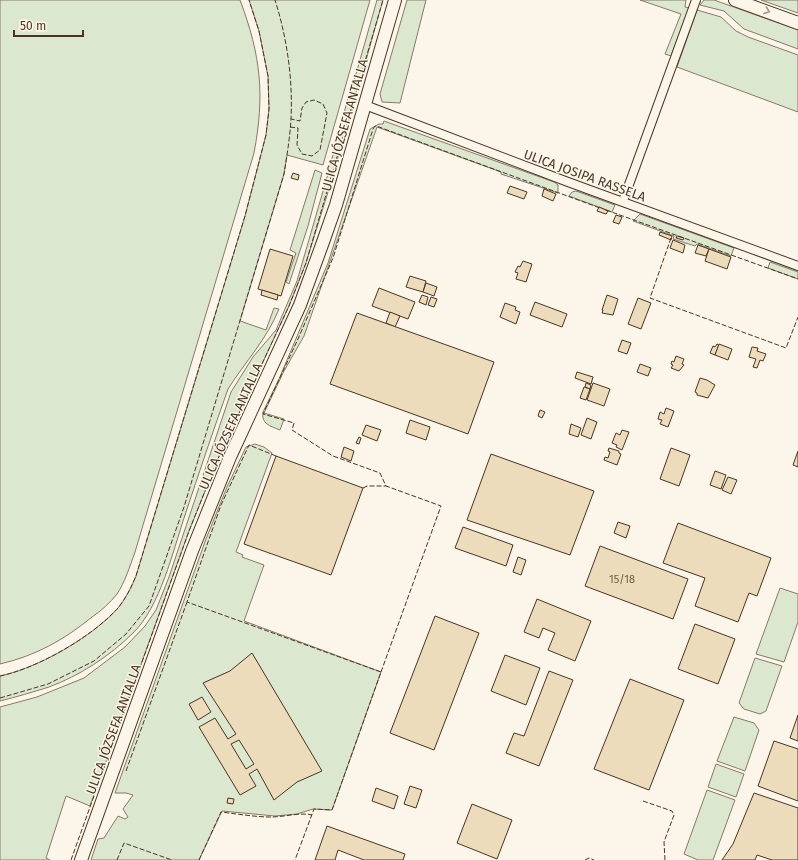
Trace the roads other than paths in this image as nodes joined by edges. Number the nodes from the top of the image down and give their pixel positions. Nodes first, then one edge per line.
1 (395, 0) edge
2 (696, 0) edge
3 (736, 0) edge
4 (798, 22) edge
5 (365, 105) junction
6 (623, 201) junction
7 (798, 266) edge
8 (81, 860) edge

1 - 5 street, ULICA JÓZSEFA ANTALLA
2 - 6 street
3 -> 4 street
5 - 6 street, ULICA JOSIPA RASSELA
5 - 8 street, ULICA JÓZSEFA ANTALLA
6 - 7 street, ULICA JOSIPA RASSELA

